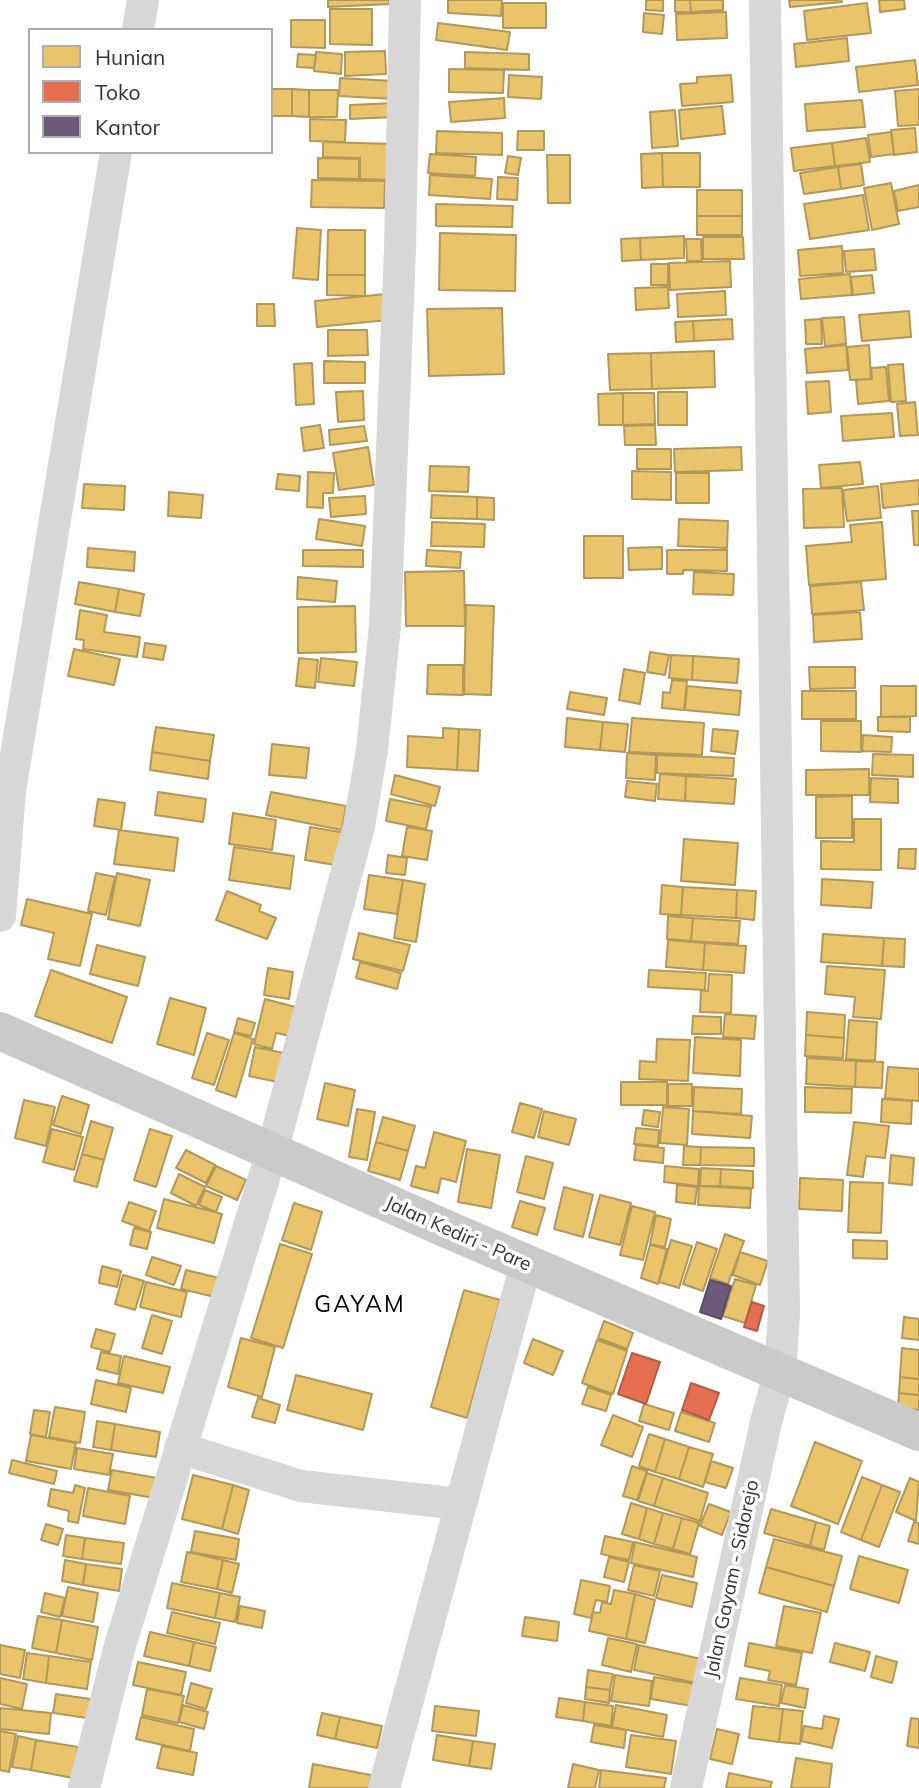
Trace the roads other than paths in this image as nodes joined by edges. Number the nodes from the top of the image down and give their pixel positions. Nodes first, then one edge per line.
1 (143, 0) edge
2 (405, 0) edge
3 (765, 0) edge
4 (138, 28) edge
5 (116, 154) edge
6 (0, 916) edge
7 (0, 1031) edge
8 (272, 1152) junction
9 (526, 1264) junction
10 (780, 1371) junction
11 (919, 1432) edge
12 (180, 1448) junction
13 (460, 1504) junction
14 (83, 1788) edge
15 (384, 1788) edge
16 (686, 1788) edge

1 - 4 street
2 - 8 street
3 - 10 street, Jalan Gayam - Sidorejo
5 - 6 street
7 - 8 main road, Jalan Kediri - Pare
8 - 9 main road, Jalan Kediri - Pare
8 - 12 street
9 - 10 main road, Jalan Kediri - Pare
9 - 13 street
10 - 11 main road, Jalan Kediri - Pare
10 - 16 street, Jalan Gayam - Sidorejo
12 - 13 street
12 - 14 street
13 - 15 street

